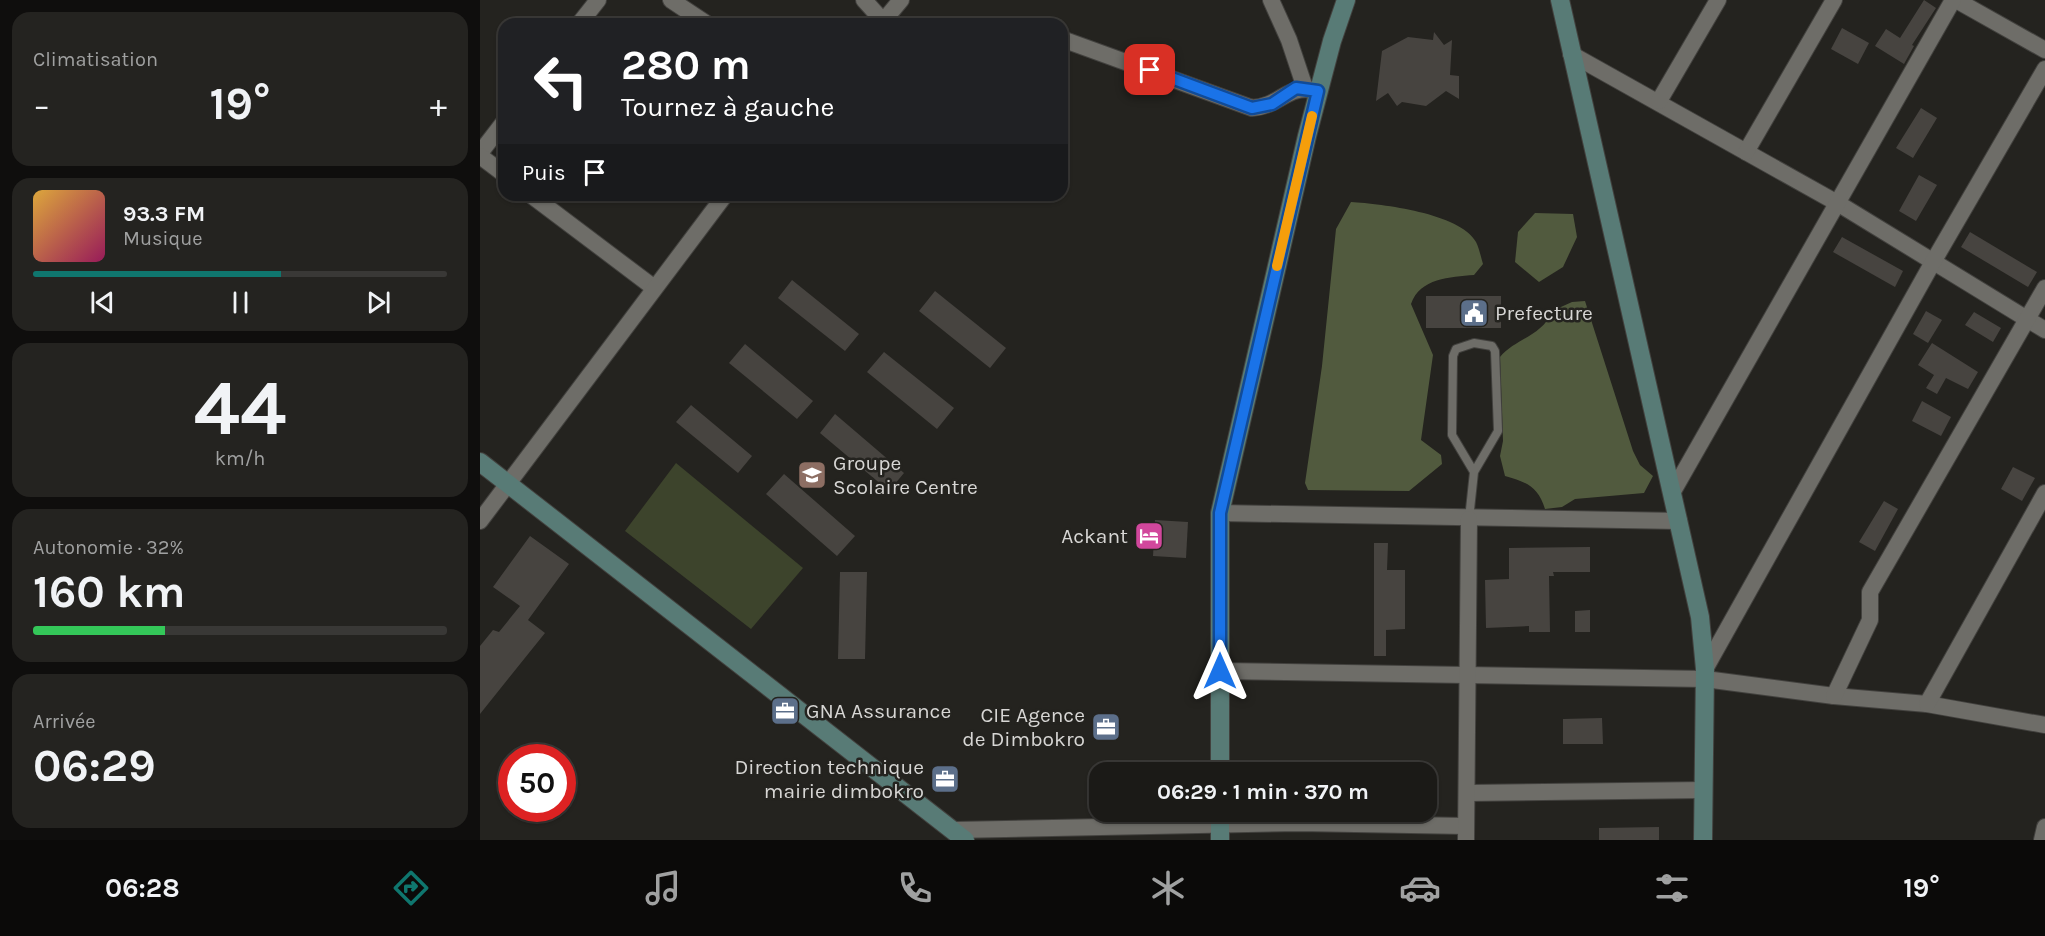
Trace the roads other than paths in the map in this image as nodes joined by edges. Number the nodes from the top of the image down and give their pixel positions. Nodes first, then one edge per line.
1 (598, 0) edge
2 (671, 0) edge
3 (864, 0) edge
4 (901, 0) edge
5 (1271, 0) edge
6 (1346, 0) edge
7 (1560, 0) edge
8 (1718, 0) edge
9 (1834, 0) edge
10 (1954, 0) edge
11 (584, 18) edge
12 (698, 18) edge
13 (881, 18) edge
14 (889, 18) edge
15 (1068, 41) edge
16 (2045, 50) edge
17 (1571, 54) junction
18 (2045, 69) edge
19 (1311, 89) junction
20 (1659, 101) junction
21 (498, 130) edge
22 (1746, 152) junction
23 (480, 155) edge
24 (498, 169) edge
25 (539, 201) edge
26 (720, 201) edge
27 (1839, 204) junction
28 (1933, 262) junction
29 (653, 287) junction
30 (2045, 288) edge
31 (2026, 320) junction
32 (2045, 330) edge
33 (480, 462) edge
34 (1474, 472) junction
35 (508, 484) junction
36 (1672, 493) junction
37 (2045, 493) edge
38 (1220, 513) junction
39 (1468, 519) junction
40 (480, 521) edge
41 (1678, 521) junction
42 (1220, 671) junction
43 (1468, 674) junction
44 (1705, 674) junction
45 (1834, 696) junction
46 (1927, 704) junction
47 (2045, 725) edge
48 (1220, 762) edge
49 (1704, 790) junction
50 (1468, 793) junction
51 (1220, 826) edge
52 (2045, 827) edge
53 (1466, 833) edge
54 (959, 835) edge
55 (1703, 840) edge
56 (2042, 840) edge

1 - 11 street
2 - 12 street
3 - 13 street
4 - 14 street
5 - 19 street
6 - 19 main road
7 - 17 main road
8 - 20 street
9 - 22 street
10 - 16 street
10 - 27 street
15 - 19 street
17 - 20 street
17 - 36 main road
18 - 28 street
19 - 38 main road
20 - 22 street
21 - 23 street
22 - 27 street
23 - 24 street
25 - 29 street
26 - 29 street
27 - 28 street
27 - 36 street
28 - 31 street
28 - 44 street
29 - 35 street
30 - 31 street
31 - 32 street
31 - 45 street
33 - 35 main road
34 - 34 lane
34 - 39 lane
35 - 40 street
35 - 54 main road
36 - 41 main road
37 - 46 street
38 - 39 street
38 - 42 main road
39 - 41 street
39 - 43 street
41 - 44 main road
42 - 43 street
42 - 48 main road
43 - 44 street
43 - 50 street
44 - 45 street
44 - 49 main road
45 - 46 street
46 - 47 street
49 - 50 street
49 - 55 main road
50 - 53 street
51 - 53 street
51 - 54 street
52 - 56 street

